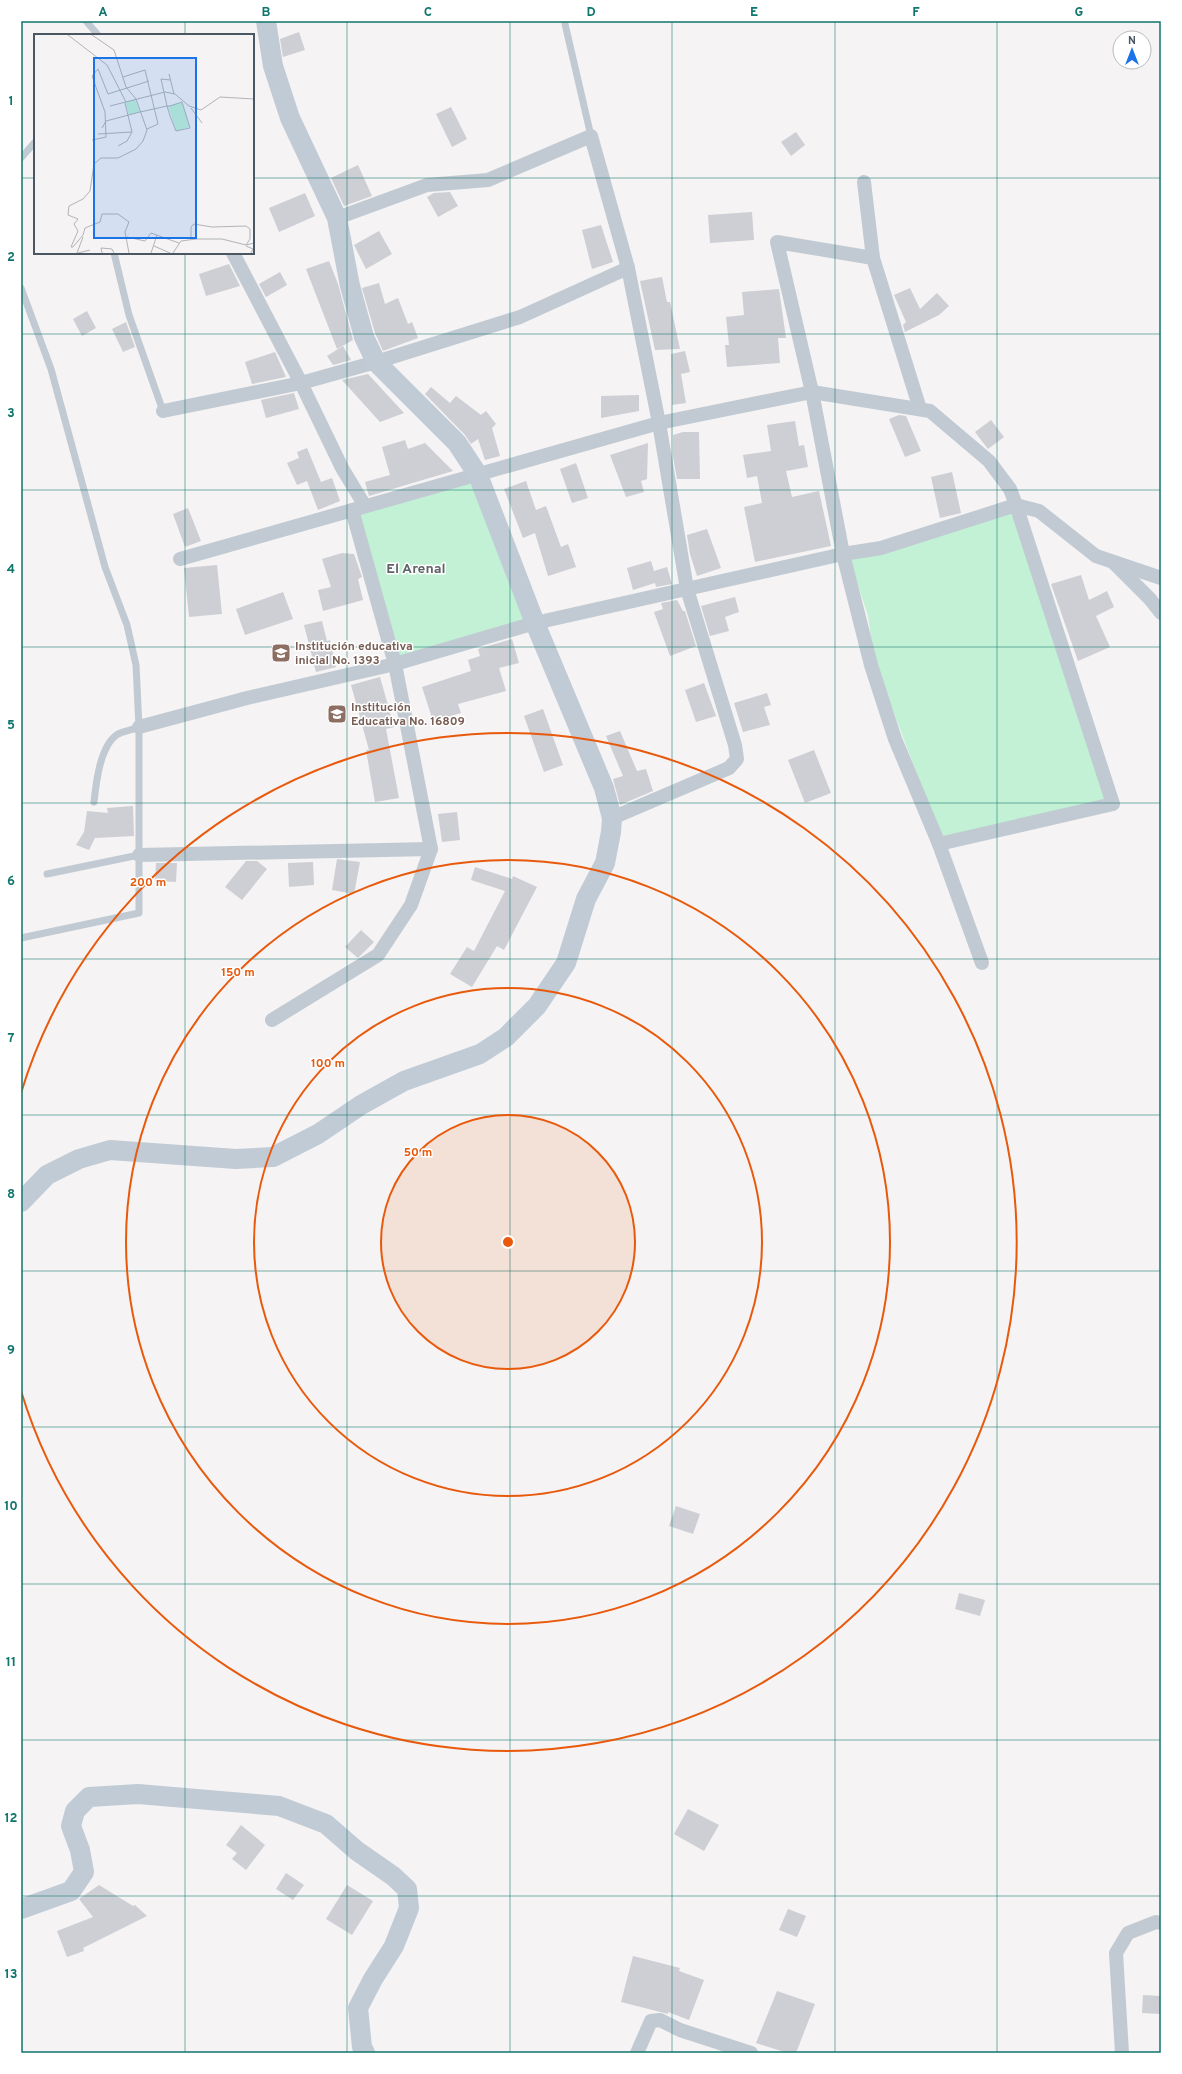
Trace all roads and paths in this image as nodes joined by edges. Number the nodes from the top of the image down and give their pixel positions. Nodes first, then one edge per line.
1 (86, 21) edge
2 (266, 21) edge
3 (565, 24) dead end
4 (97, 34) edge
5 (591, 136) junction
6 (34, 143) edge
7 (21, 158) edge
8 (864, 182) dead end
9 (337, 218) junction
10 (114, 254) edge
11 (234, 254) edge
12 (873, 258) junction
13 (628, 268) junction
14 (21, 288) edge
15 (376, 362) junction
16 (301, 383) junction
17 (812, 392) junction
18 (920, 409) junction
19 (164, 411) joint
20 (658, 423) junction
21 (478, 474) junction
22 (1016, 505) junction
23 (359, 508) junction
24 (843, 554) junction
25 (180, 559) dead end
26 (1113, 561) junction
27 (1161, 578) edge
28 (687, 589) junction
29 (1161, 613) edge
30 (534, 623) junction
31 (395, 664) junction
32 (139, 727) junction
33 (94, 802) dead end
34 (612, 818) junction
35 (939, 844) junction
36 (431, 849) junction
37 (139, 855) junction
38 (46, 874) dead end
39 (21, 938) edge
40 (982, 963) dead end
41 (272, 1020) dead end
42 (21, 1202) edge
43 (21, 1909) edge
44 (1161, 1923) edge
45 (724, 2049) edge
46 (365, 2053) edge
47 (636, 2053) edge
48 (751, 2053) edge
49 (1122, 2053) edge

1 - 4 lane
2 - 9 street
3 - 5 lane
5 - 9 street
5 - 13 street
6 - 7 lane
8 - 12 street
9 - 15 street
10 - 19 lane
11 - 16 street
12 - 17 street
12 - 18 street
13 - 15 street
13 - 20 street
14 - 32 lane
15 - 16 street
15 - 21 street
16 - 19 street
16 - 23 street
17 - 18 street
17 - 20 street
17 - 24 street
18 - 22 street
20 - 21 street
20 - 28 street
21 - 23 street
21 - 30 street
22 - 24 street
22 - 26 street
22 - 35 street
23 - 25 street
23 - 31 street
24 - 28 street
24 - 35 street
26 - 27 street
26 - 29 street
28 - 30 street
28 - 34 street
30 - 31 street
30 - 34 street
31 - 32 street
31 - 36 street
32 - 33 lane
32 - 37 lane
34 - 42 street
35 - 40 street
36 - 37 street
36 - 41 street
37 - 38 lane
37 - 39 lane
43 - 46 street
44 - 49 street
45 - 47 street
45 - 48 street

